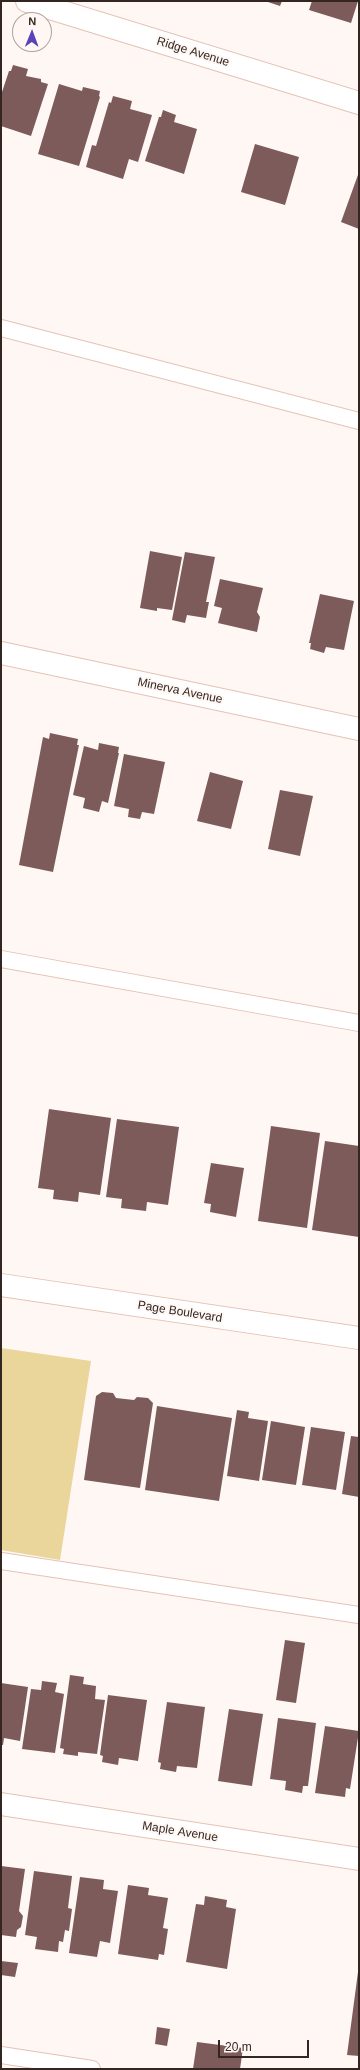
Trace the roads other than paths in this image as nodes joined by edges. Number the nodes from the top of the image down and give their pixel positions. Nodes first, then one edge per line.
1 (28, 1) edge
2 (359, 104) edge
3 (1, 328) edge
4 (359, 421) edge
5 (1, 653) edge
6 (359, 729) edge
7 (1, 959) edge
8 (359, 1023) edge
9 (1, 1285) edge
10 (359, 1338) edge
11 (1, 1561) edge
12 (359, 1615) edge
13 (1, 1804) edge
14 (359, 1859) edge
15 (1, 2055) edge
16 (92, 2069) edge

1 - 2 street, Ridge Avenue
3 - 4 lane
5 - 6 street, Minerva Avenue
7 - 8 lane
9 - 10 street, Page Boulevard
11 - 12 lane
13 - 14 street, Maple Avenue
15 - 16 lane

